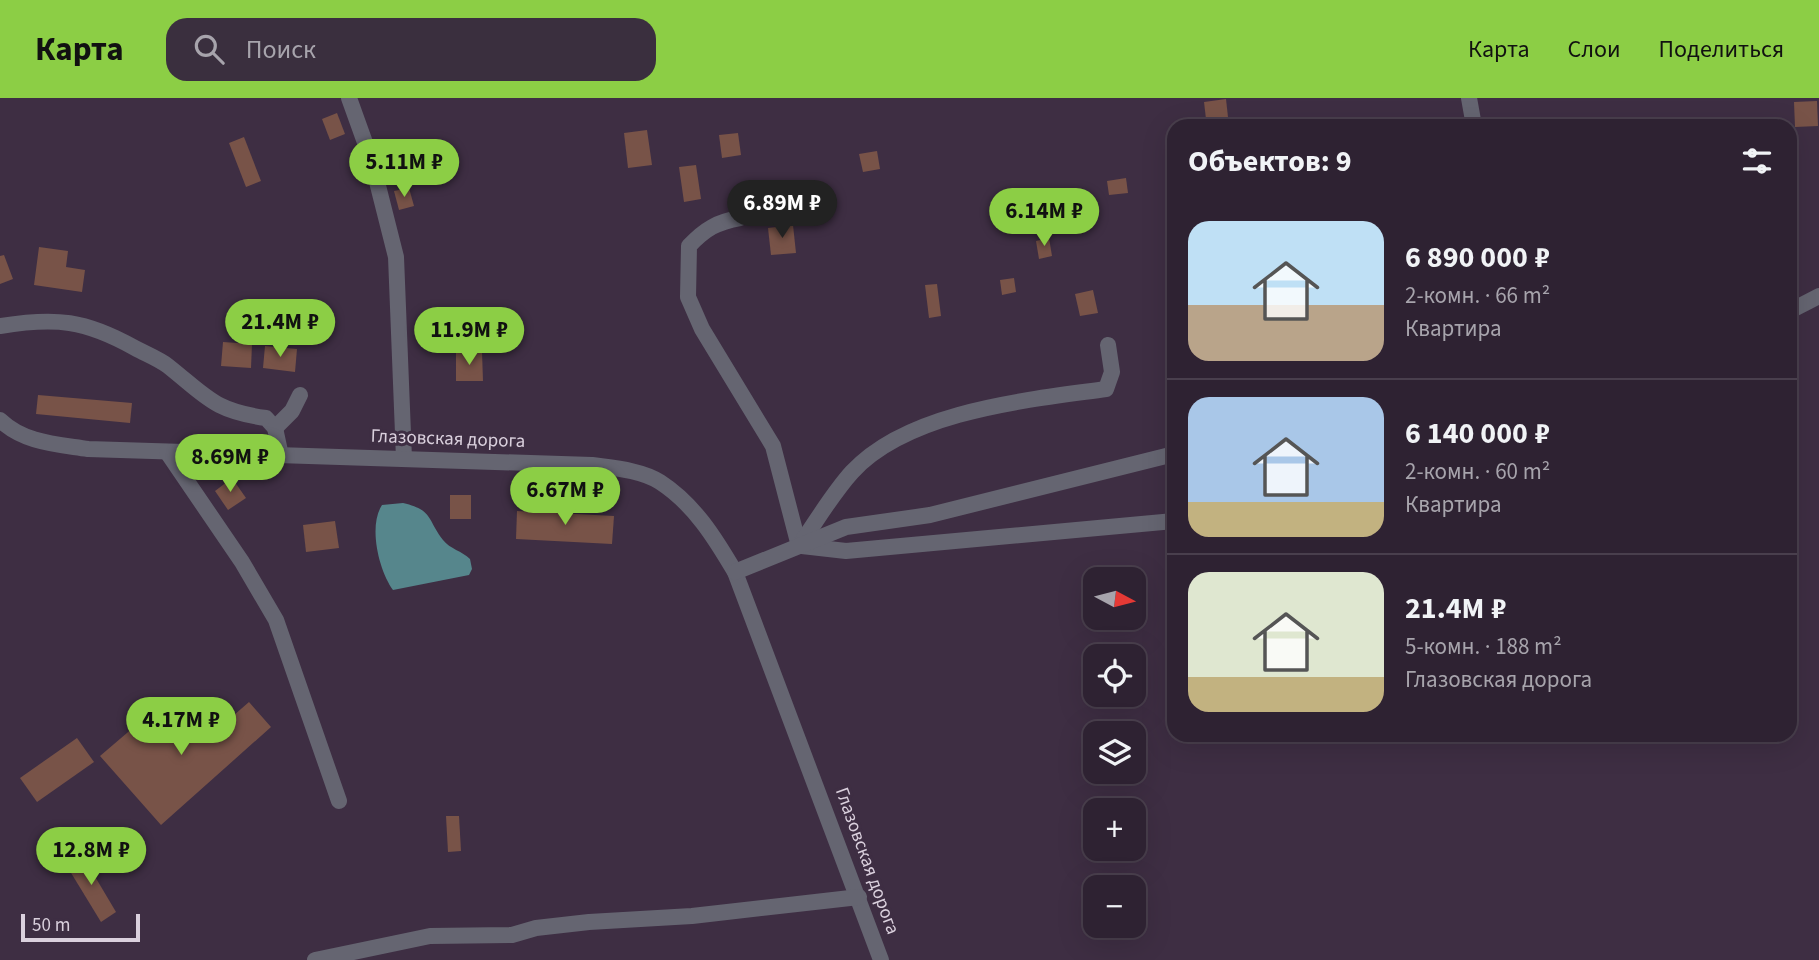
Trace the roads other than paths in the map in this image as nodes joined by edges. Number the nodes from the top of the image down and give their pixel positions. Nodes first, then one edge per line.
1 (349, 98) edge
2 (1469, 98) edge
3 (1473, 119) edge
4 (740, 218) dead end
5 (1819, 296) edge
6 (1797, 310) edge
7 (0, 326) edge
8 (1108, 345) dead end
9 (300, 395) dead end
10 (0, 420) edge
11 (275, 428) junction
12 (167, 452) junction
13 (281, 456) junction
14 (1167, 456) edge
15 (404, 459) junction
16 (1167, 522) edge
17 (799, 546) junction
18 (735, 572) junction
19 (339, 801) dead end
20 (859, 897) junction
21 (315, 960) edge
22 (881, 960) edge

1 - 15 street
2 - 3 street
4 - 17 street
5 - 6 street
7 - 11 street
8 - 17 street
9 - 11 street
10 - 12 street, Глазовская дорога
11 - 13 street
12 - 13 street, Глазовская дорога
12 - 19 street
13 - 15 street, Глазовская дорога
14 - 17 street
15 - 18 street, Глазовская дорога
16 - 17 street
17 - 18 street
18 - 20 street, Глазовская дорога
20 - 21 street
20 - 22 street, Глазовская дорога

